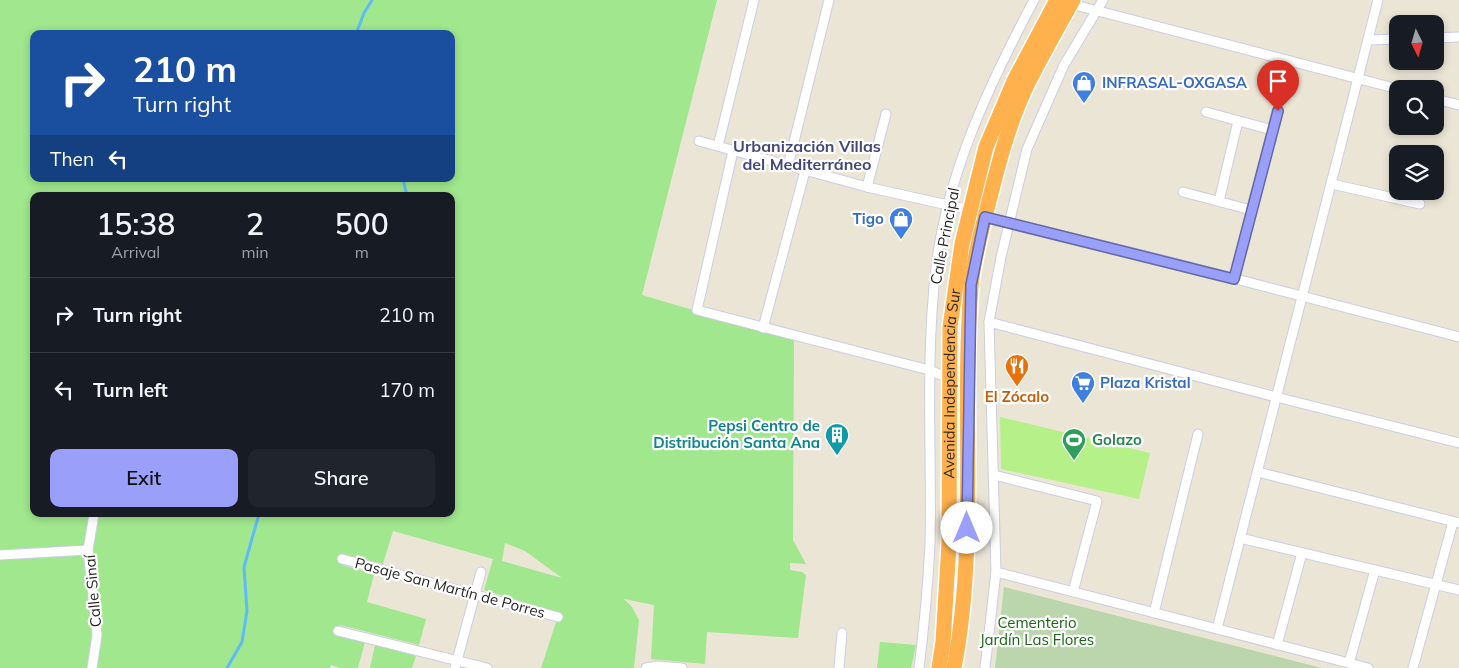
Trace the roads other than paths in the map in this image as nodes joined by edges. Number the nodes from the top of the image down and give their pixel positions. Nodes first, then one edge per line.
1 (754, 0) edge
2 (828, 0) edge
3 (1034, 0) edge
4 (1103, 0) edge
5 (1378, 0) edge
6 (1067, 1) edge
7 (1097, 11) junction
8 (1459, 37) edge
9 (1444, 38) edge
10 (1389, 39) edge
11 (1368, 40) junction
12 (1358, 79) junction
13 (1389, 87) edge
14 (1444, 101) edge
15 (1459, 105) edge
16 (1278, 111) dead end
17 (1206, 112) dead end
18 (886, 114) dead end
19 (1238, 121) junction
20 (1272, 130) junction
21 (700, 141) dead end
22 (718, 146) junction
23 (733, 151) junction
24 (788, 166) junction
25 (805, 171) junction
26 (1332, 184) junction
27 (868, 187) junction
28 (1183, 192) dead end
29 (1220, 202) junction
30 (1420, 204) dead end
31 (948, 206) junction
32 (970, 210) junction
33 (1251, 210) junction
34 (985, 217) junction
35 (1008, 223) junction
36 (1234, 279) junction
37 (1303, 298) junction
38 (989, 322) junction
39 (763, 328) junction
40 (1459, 337) edge
41 (929, 370) junction
42 (948, 378) junction
43 (1276, 397) junction
44 (1198, 434) dead end
45 (1459, 443) edge
46 (1258, 472) junction
47 (994, 475) junction
48 (94, 517) edge
49 (1456, 523) edge
50 (1240, 538) junction
51 (930, 544) junction
52 (949, 544) junction
53 (88, 550) junction
54 (1302, 552) junction
55 (0, 555) edge
56 (342, 559) dead end
57 (1375, 570) junction
58 (481, 572) dead end
59 (996, 572) junction
60 (1436, 585) junction
61 (1459, 590) edge
62 (1073, 592) junction
63 (475, 593) junction
64 (1154, 612) junction
65 (558, 617) dead end
66 (1217, 629) junction
67 (338, 631) dead end
68 (842, 633) dead end
69 (1277, 644) junction
70 (1349, 663) junction
71 (456, 664) edge
72 (92, 668) edge
73 (487, 668) edge
74 (646, 668) edge
75 (682, 668) edge
76 (839, 668) edge
77 (919, 668) edge
78 (939, 668) edge
79 (954, 668) edge
80 (985, 668) edge
81 (1368, 668) edge
82 (1413, 668) edge

1 - 22 street
2 - 24 street
3 - 31 street, Calle Principal
4 - 7 street
5 - 11 street
6 - 7 street
6 - 32 highway, Avenida Independencia Sur
6 - 34 highway, Avenida Independencia Sur
7 - 12 street
7 - 35 street
8 - 9 street
10 - 11 street
11 - 12 street
12 - 13 street
12 - 26 street
14 - 15 street
16 - 20 street
17 - 19 street
18 - 27 street
19 - 20 street
19 - 29 street
20 - 33 street
21 - 22 street
22 - 23 street
23 - 24 street
23 - 39 street
24 - 25 street
25 - 27 street
25 - 39 street
26 - 30 street
26 - 37 street
27 - 31 street
28 - 29 street
29 - 33 street
31 - 32 street
31 - 41 street, Calle Principal
32 - 42 highway, Avenida Independencia Sur
33 - 36 street
34 - 35 street
34 - 79 highway, Avenida Independencia Sur
35 - 36 street
35 - 38 street
36 - 37 street
37 - 40 street
37 - 43 street
38 - 43 street
38 - 47 street
39 - 41 street
41 - 42 street
41 - 51 street, Calle Principal
42 - 52 highway, Avenida Independencia Sur
43 - 45 street
43 - 46 street
44 - 64 street
46 - 49 street
46 - 50 street
47 - 59 street
47 - 62 street
48 - 53 street, Calle Sinaí
49 - 60 street
50 - 54 street
50 - 66 street
51 - 52 street
51 - 77 street, Calle Principal
52 - 78 highway, Avenida Independencia Sur
53 - 55 street
53 - 72 street, Calle Sinaí
54 - 57 street
54 - 69 street
56 - 63 street, Pasaje San Martín de Porres
57 - 60 street
57 - 70 street
58 - 63 street
59 - 62 street
59 - 80 street
60 - 61 street
60 - 82 street
62 - 64 street
63 - 65 street, Pasaje San Martín de Porres
63 - 71 street
64 - 66 street
66 - 69 street
67 - 71 street
68 - 76 street
69 - 70 street
70 - 81 street
71 - 73 street
74 - 75 street

